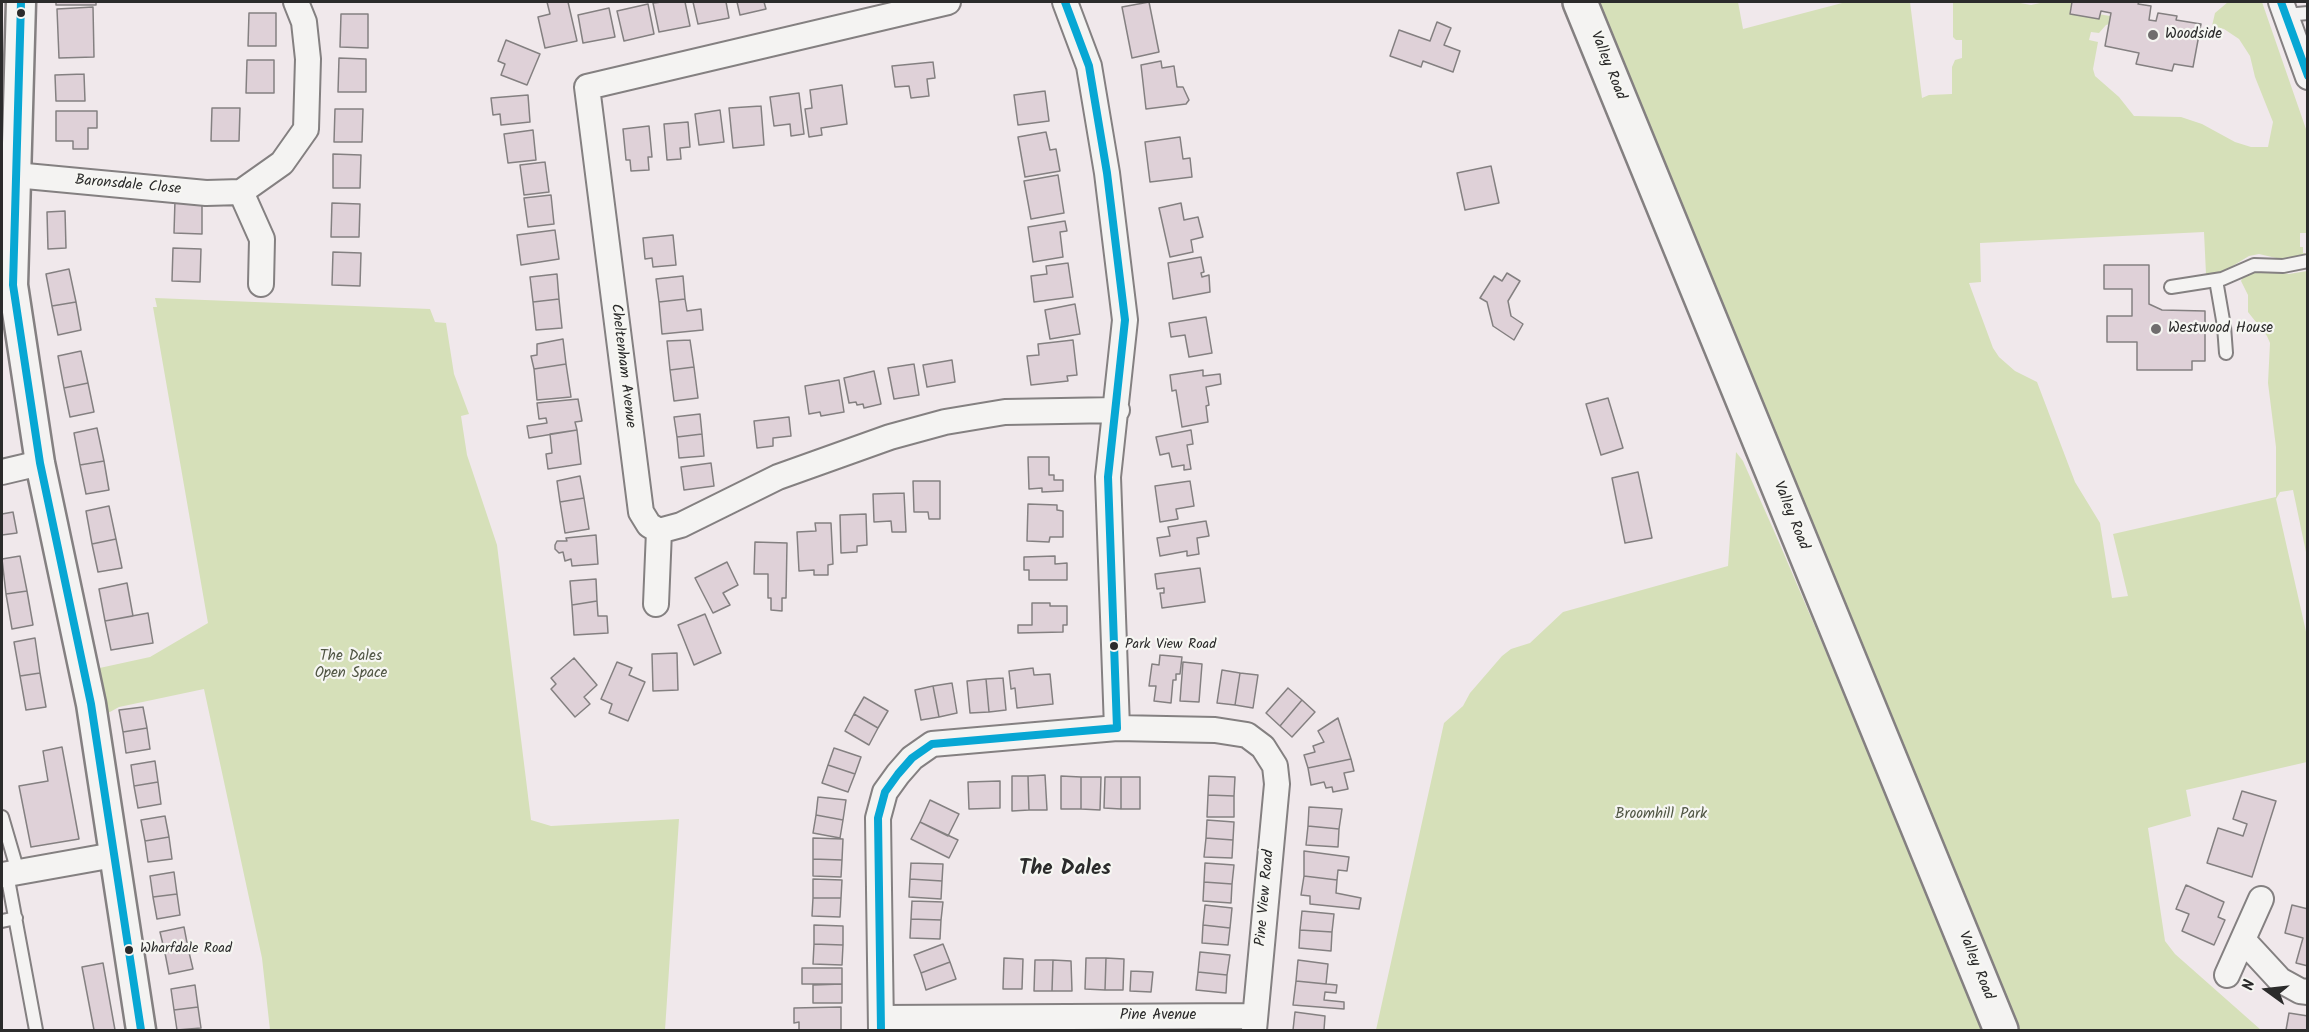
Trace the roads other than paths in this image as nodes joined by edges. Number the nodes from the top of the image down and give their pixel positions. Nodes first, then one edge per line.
1 (21, 2) edge
2 (296, 2) edge
3 (948, 2) edge
4 (1065, 2) edge
5 (1580, 2) edge
6 (2291, 10) edge
7 (2307, 77) edge
8 (15, 176) junction
9 (241, 192) junction
10 (2307, 261) edge
11 (2216, 280) junction
12 (261, 284) dead end
13 (2171, 287) dead end
14 (2226, 352) dead end
15 (1117, 410) junction
16 (40, 463) junction
17 (2, 472) edge
18 (659, 531) junction
19 (656, 604) dead end
20 (1117, 728) junction
21 (2, 817) edge
22 (114, 855) junction
23 (9, 874) edge
24 (2261, 899) dead end
25 (16, 918) junction
26 (2, 921) edge
27 (2243, 940) junction
28 (2227, 975) dead end
29 (2307, 992) edge
30 (1254, 1023) edge
31 (881, 1024) edge
32 (36, 1030) edge
33 (141, 1030) edge
34 (2001, 1030) edge

1 - 8 street
2 - 9 street
3 - 18 street, Cheltenham Avenue
4 - 15 street
5 - 34 main road, Valley Road
6 - 7 street
8 - 9 street, Baronsdale Close
8 - 16 street
9 - 12 street
10 - 11 lane
11 - 13 lane
11 - 14 lane
15 - 18 street
15 - 20 street
16 - 17 street
16 - 22 street
18 - 19 street
20 - 30 street, Pine View Road
20 - 31 street
21 - 23 lane
22 - 23 street
22 - 33 street
23 - 25 lane
24 - 27 street
25 - 26 lane
25 - 32 lane
27 - 28 street
27 - 29 street
30 - 31 street, Pine Avenue

